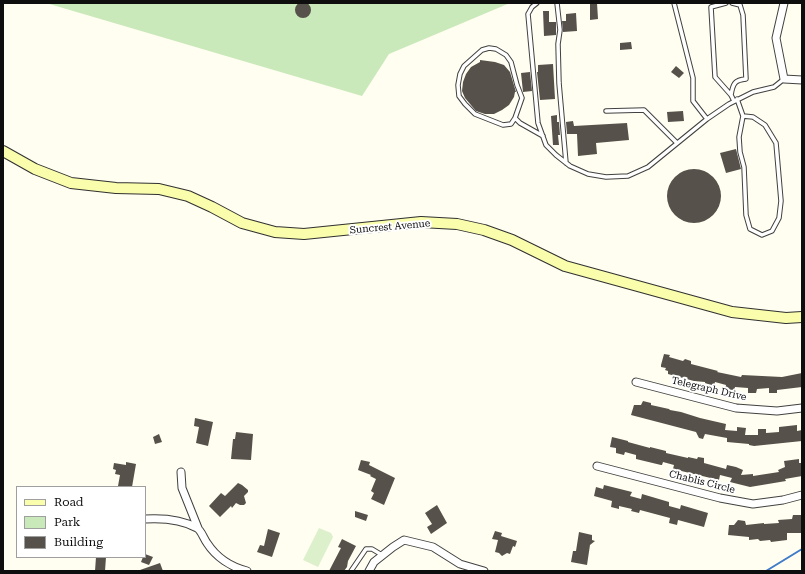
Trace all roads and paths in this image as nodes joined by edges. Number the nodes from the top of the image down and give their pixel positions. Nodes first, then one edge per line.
1 (537, 3) edge
2 (557, 3) edge
3 (674, 3) edge
4 (726, 3) edge
5 (732, 3) edge
6 (784, 3) edge
7 (784, 79) junction
8 (802, 80) edge
9 (732, 95) junction
10 (735, 100) junction
11 (606, 111) dead end
12 (743, 116) junction
13 (516, 118) junction
14 (707, 119) junction
15 (543, 136) junction
16 (677, 143) junction
17 (3, 150) edge
18 (566, 163) junction
19 (802, 317) edge
20 (636, 382) dead end
21 (802, 408) edge
22 (598, 466) dead end
23 (181, 472) dead end
24 (802, 495) edge
25 (146, 519) edge
26 (198, 528) junction
27 (382, 555) junction
28 (247, 571) edge
29 (351, 571) edge
30 (369, 571) edge
31 (484, 571) edge

1 - 15 lane
2 - 18 lane
3 - 14 lane
4 - 9 lane
5 - 9 lane
6 - 7 street
7 - 8 street
7 - 10 lane
9 - 10 lane
10 - 12 lane
10 - 14 lane
11 - 16 lane
12 - 12 lane
13 - 13 lane
13 - 15 lane
14 - 16 lane
15 - 18 lane
16 - 18 lane
17 - 19 street, Suncrest Avenue
20 - 21 street, Telegraph Drive
22 - 24 street, Chablis Circle
23 - 26 street
25 - 26 street
26 - 28 street
27 - 29 lane
27 - 30 street
27 - 31 street

